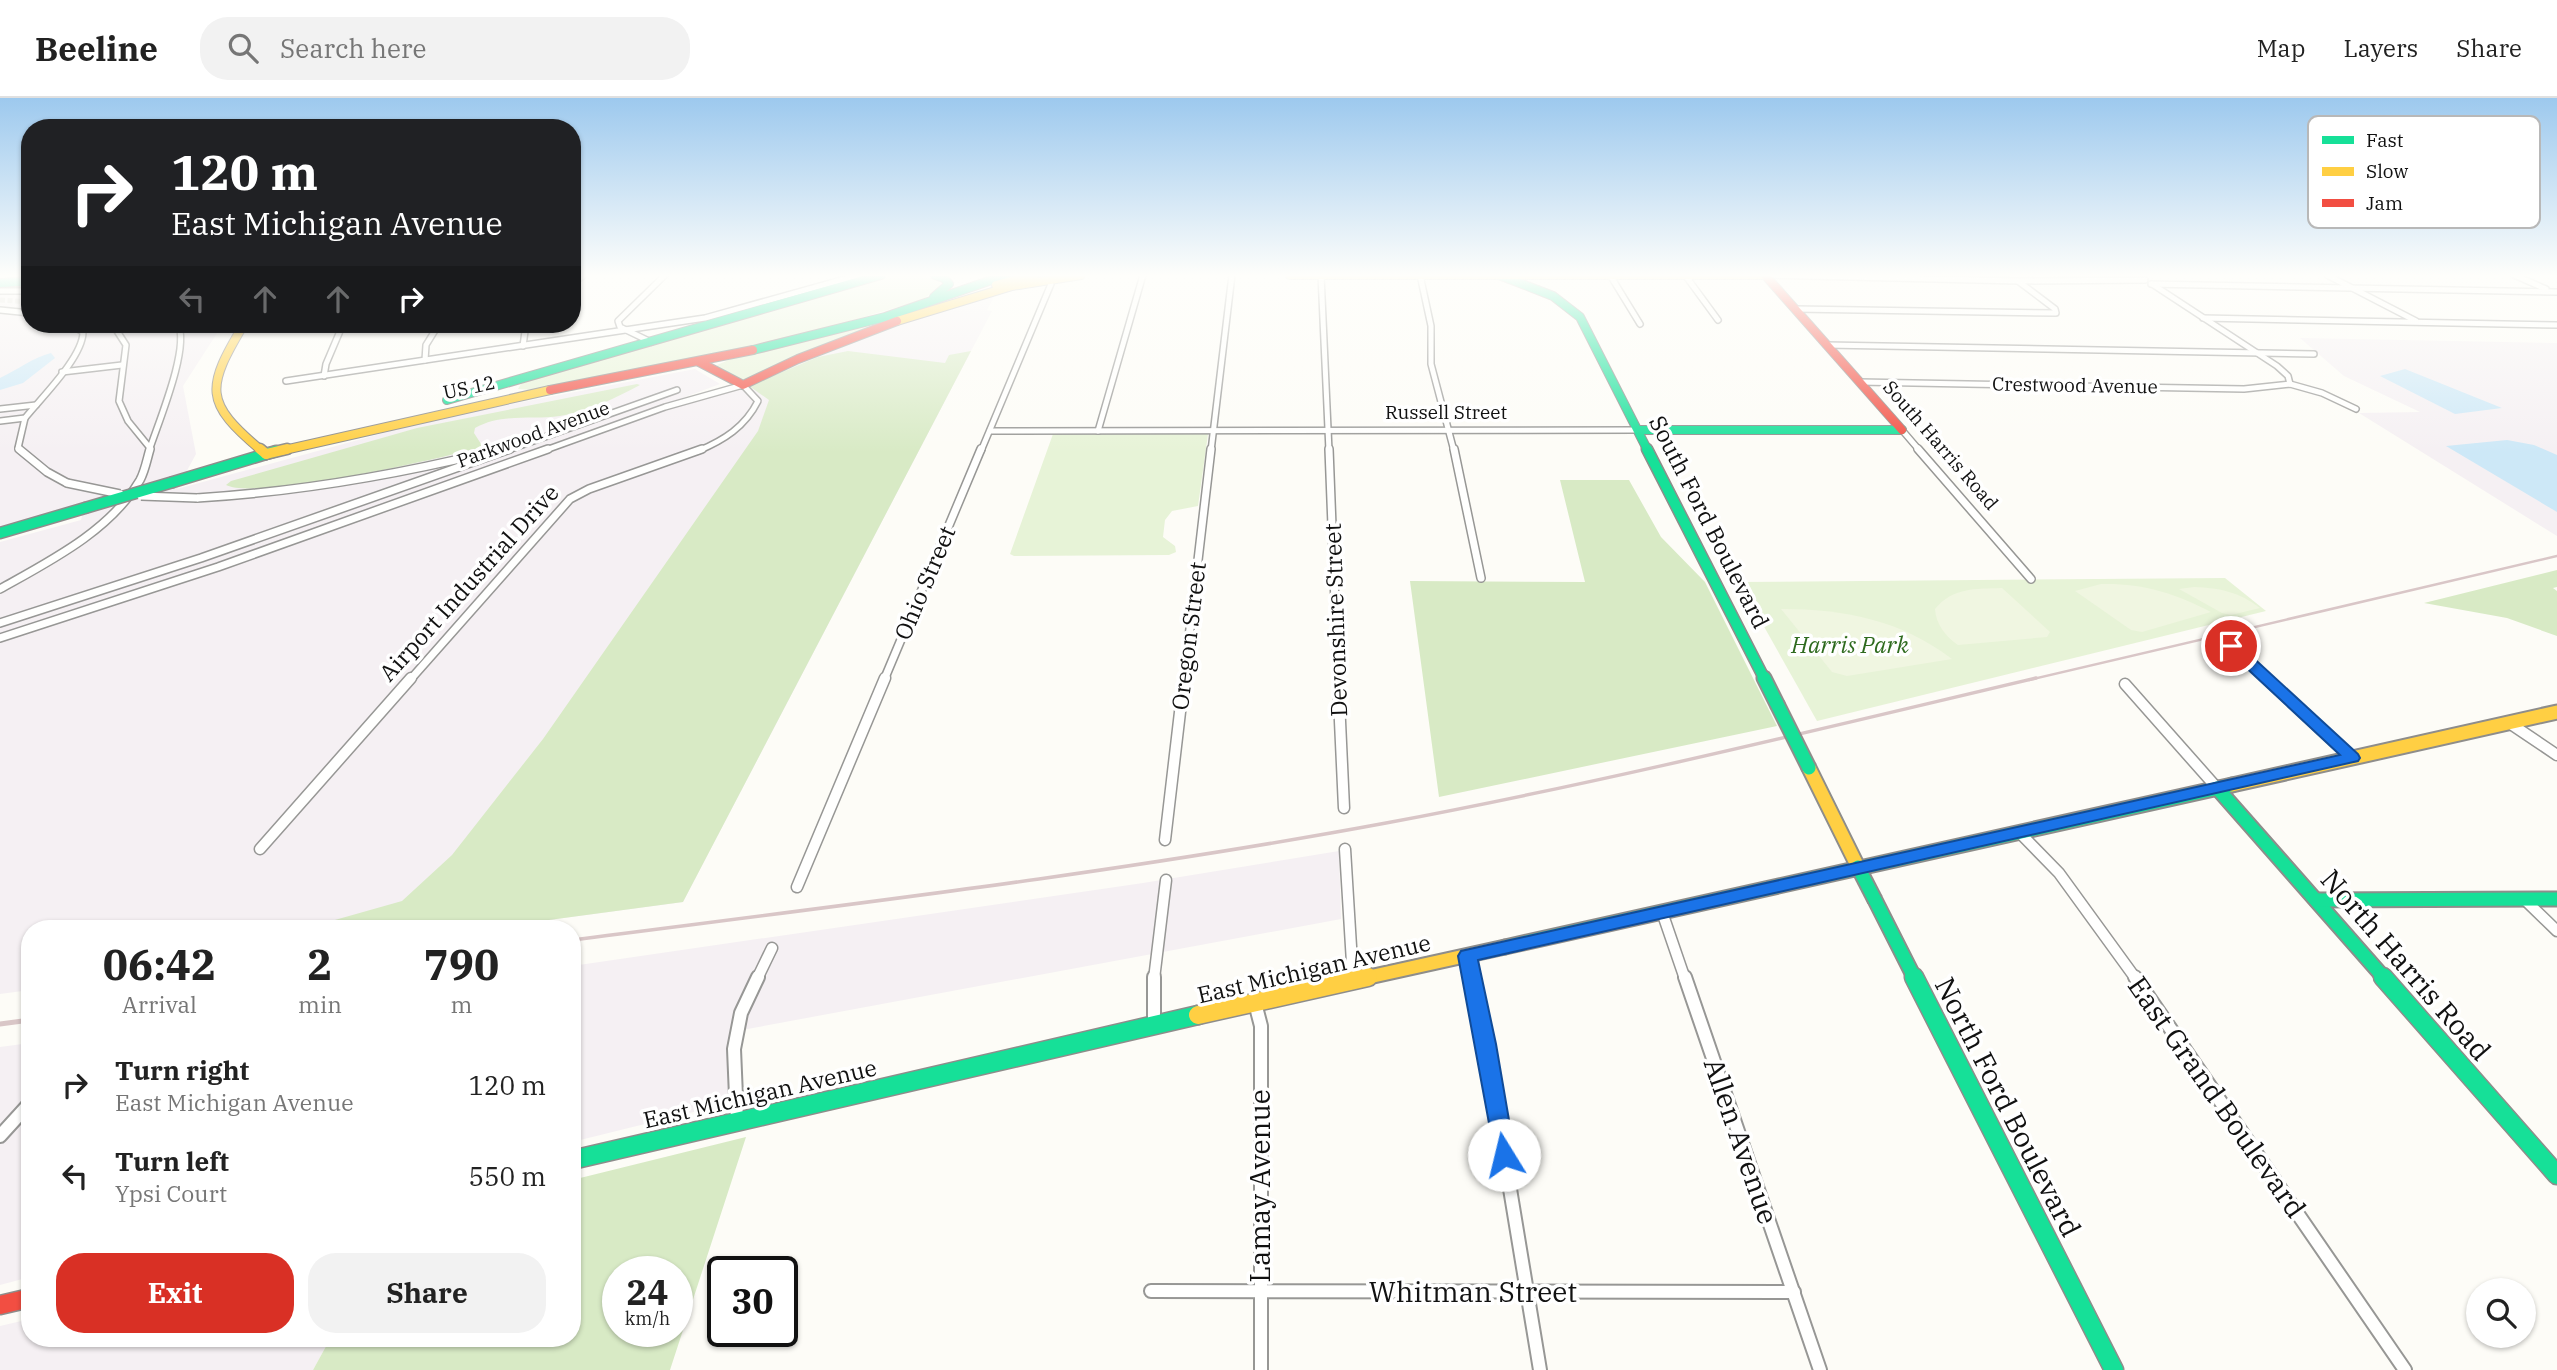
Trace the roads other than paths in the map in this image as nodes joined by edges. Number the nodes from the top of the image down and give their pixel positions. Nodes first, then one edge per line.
1 (83, 334) edge
2 (119, 334) edge
3 (181, 334) edge
4 (238, 334) edge
5 (339, 334) edge
6 (433, 334) edge
7 (523, 334) edge
8 (599, 334) edge
9 (636, 334) edge
10 (677, 334) edge
11 (820, 334) edge
12 (865, 334) edge
13 (1030, 334) edge
14 (1126, 334) edge
15 (1225, 334) edge
16 (1324, 334) edge
17 (1431, 334) edge
18 (1590, 334) edge
19 (1818, 334) edge
20 (2229, 334) edge
21 (651, 342) junction
22 (1827, 345) junction
23 (523, 346) junction
24 (2260, 354) junction
25 (2314, 354) dead end
26 (425, 360) junction
27 (699, 362) junction
28 (122, 365) junction
29 (62, 372) junction
30 (324, 376) junction
31 (531, 377) junction
32 (286, 382) dead end
33 (1860, 382) junction
34 (2290, 384) junction
35 (743, 385) junction
36 (677, 390) dead end
37 (523, 395) junction
38 (36, 405) junction
39 (0, 409) edge
40 (2356, 409) dead end
41 (25, 418) junction
42 (0, 421) edge
43 (1639, 430) junction
44 (1902, 430) junction
45 (990, 431) junction
46 (1098, 431) junction
47 (1328, 431) junction
48 (1450, 431) junction
49 (1213, 432) junction
50 (525, 444) junction
51 (150, 448) junction
52 (266, 454) junction
53 (0, 533) edge
54 (1481, 578) dead end
55 (2031, 579) dead end
56 (0, 589) edge
57 (0, 623) edge
58 (0, 638) edge
59 (2231, 646) dead end
60 (2125, 684) dead end
61 (2557, 712) edge
62 (2508, 722) junction
63 (2557, 755) edge
64 (2352, 758) junction
65 (2217, 788) junction
66 (1344, 808) dead end
67 (2019, 832) junction
68 (1165, 840) dead end
69 (260, 849) dead end
70 (1345, 849) dead end
71 (1858, 867) joint
72 (1166, 880) dead end
73 (797, 887) dead end
74 (2557, 899) edge
75 (2316, 900) junction
76 (2524, 900) junction
77 (1662, 912) junction
78 (2557, 931) edge
79 (772, 948) dead end
80 (1468, 956) junction
81 (1353, 981) junction
82 (1255, 1003) junction
83 (1154, 1026) junction
84 (21, 1113) edge
85 (737, 1120) junction
86 (0, 1136) edge
87 (581, 1158) edge
88 (2557, 1175) edge
89 (1151, 1291) dead end
90 (1260, 1291) junction
91 (1794, 1292) junction
92 (1526, 1293) junction
93 (21, 1300) edge
94 (0, 1305) edge
95 (1261, 1370) edge
96 (1540, 1370) edge
97 (1820, 1370) edge
98 (2114, 1370) edge
99 (2405, 1370) edge

1 - 29 street
2 - 28 street
3 - 51 street
4 - 52 main road
5 - 30 street
6 - 26 street
7 - 23 street
8 - 23 street
9 - 21 street
10 - 21 main road, US 12 / US 12
11 - 27 main road, US 12 / US 12
12 - 35 main road, Parkwood Avenue
13 - 45 street, Ohio Street
14 - 46 street
15 - 49 street, Oregon Street
16 - 47 street, Devonshire Street
17 - 48 street
18 - 43 main road, South Ford Boulevard
19 - 22 main road, South Harris Road
20 - 24 street
21 - 31 main road, US 12 / US 12
22 - 24 street
22 - 33 main road, South Harris Road
23 - 26 street
24 - 25 street
24 - 34 street
26 - 30 street
27 - 35 main road
27 - 37 main road, US 12 / US 12
28 - 29 street
28 - 51 street
29 - 38 street
30 - 32 street
31 - 37 main road
31 - 52 main road, US 12 / US 12
33 - 34 street, Crestwood Avenue
33 - 44 main road, South Harris Road
34 - 40 street
35 - 58 street, Parkwood Avenue
35 - 69 street, Airport Industrial Drive
36 - 50 street
37 - 52 main road, US 12 / US 12
38 - 39 street
38 - 41 street
41 - 42 street
41 - 50 street, bridge
43 - 44 main road, Russell Street
43 - 48 street, Russell Street
43 - 71 main road, South Ford Boulevard, bridge
44 - 55 street, South Harris Road
45 - 46 street, Russell Street
45 - 73 street, Ohio Street
46 - 49 street, Russell Street
47 - 48 street, Russell Street
47 - 49 street, Russell Street
47 - 66 street, Devonshire Street
48 - 54 street
49 - 68 street, Oregon Street
50 - 57 street
51 - 56 street
52 - 53 main road, US 12 / US 12, bridge
59 - 64 street
60 - 65 street
61 - 62 main road, East Michigan Avenue
62 - 63 street
62 - 64 main road, East Michigan Avenue
64 - 65 main road, East Michigan Avenue
65 - 67 main road, East Michigan Avenue
65 - 75 main road, North Harris Road
67 - 77 main road, East Michigan Avenue
67 - 99 street, East Grand Boulevard
70 - 81 street
71 - 98 main road, North Ford Boulevard, bridge
72 - 83 street
74 - 76 main road
75 - 76 main road
75 - 88 main road, North Harris Road
76 - 78 street
77 - 80 main road, East Michigan Avenue
77 - 91 street, Allen Avenue
79 - 85 street
80 - 81 main road, East Michigan Avenue
80 - 92 street
81 - 82 main road, East Michigan Avenue
82 - 83 main road, East Michigan Avenue
82 - 90 street, Lamay Avenue
83 - 85 main road, East Michigan Avenue
84 - 86 street
85 - 87 main road, East Michigan Avenue
89 - 90 street, Whitman Street
90 - 92 street, Whitman Street
90 - 95 street, Lamay Avenue
91 - 92 street, Whitman Street
91 - 97 street, Allen Avenue
92 - 96 street
93 - 94 main road

